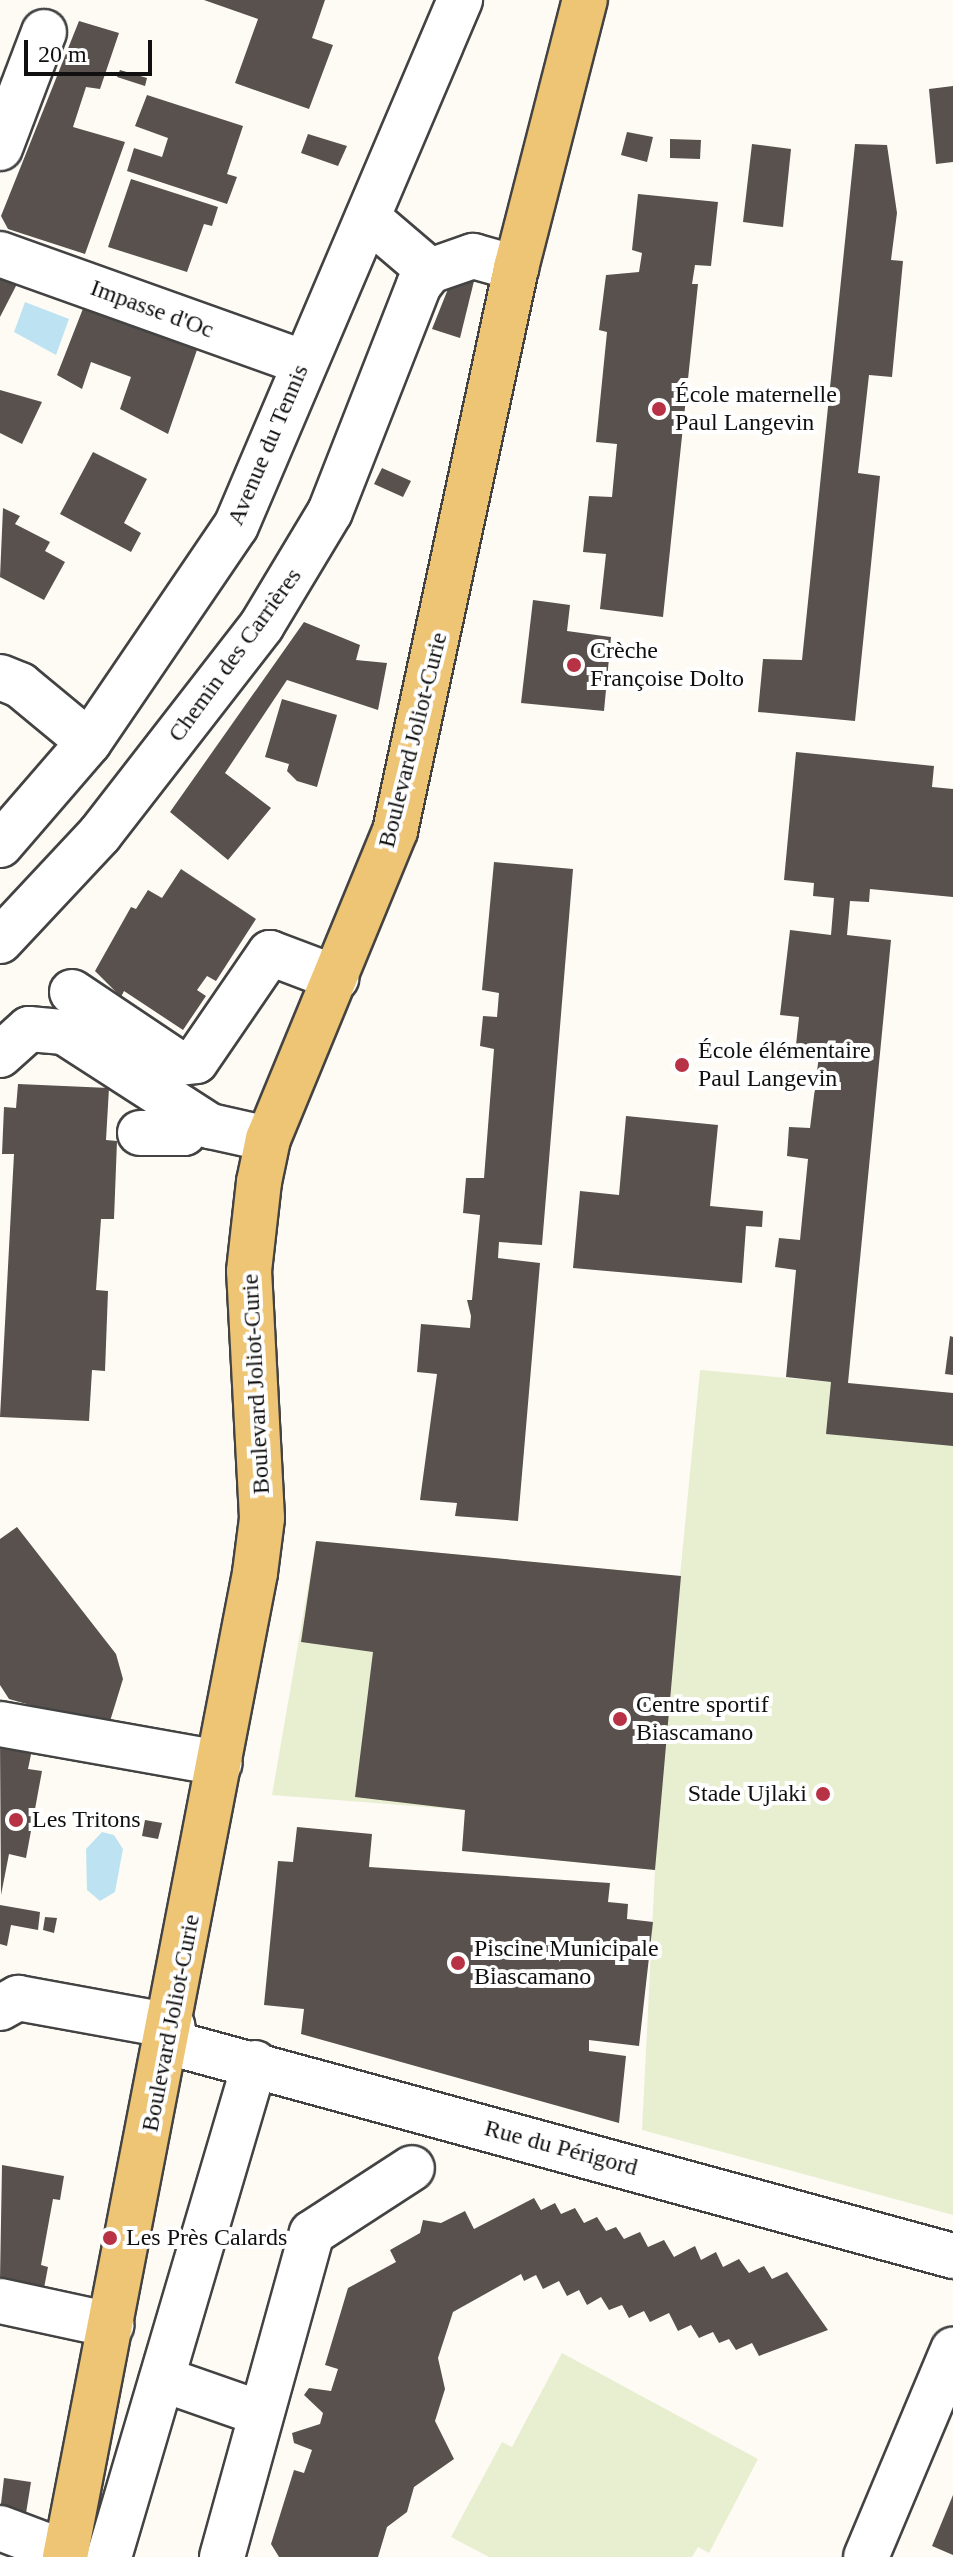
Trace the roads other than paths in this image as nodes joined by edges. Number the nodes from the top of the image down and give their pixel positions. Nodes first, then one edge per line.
1 (460, 0) edge
2 (585, 0) edge
3 (44, 32) dead end
4 (0, 148) edge
5 (368, 218) junction
6 (0, 254) edge
7 (516, 268) junction
8 (430, 271) junction
9 (304, 363) junction
10 (0, 677) edge
11 (89, 742) junction
12 (0, 845) edge
13 (0, 941) edge
14 (336, 978) junction
15 (72, 992) dead end
16 (0, 1055) edge
17 (195, 1117) junction
18 (140, 1133) dead end
19 (268, 1139) junction
20 (0, 1724) edge
21 (220, 1763) junction
22 (0, 2008) edge
23 (170, 2034) junction
24 (255, 2063) junction
25 (412, 2168) dead end
26 (953, 2256) edge
27 (0, 2301) edge
28 (111, 2325) junction
29 (953, 2350) edge
30 (162, 2379) junction
31 (259, 2413) junction
32 (0, 2528) edge
33 (65, 2555) edge
34 (109, 2557) edge
35 (222, 2557) edge
36 (866, 2557) edge

1 - 5 street, Avenue du Tennis
2 - 7 main road, Boulevard Joliot-Curie
3 - 4 street
5 - 8 street
5 - 9 street, Avenue du Tennis
6 - 9 street, Impasse d'Oc
7 - 8 street
7 - 14 main road, Boulevard Joliot-Curie
8 - 13 street, Chemin des Carrières
9 - 11 street, Avenue du Tennis
10 - 11 street
11 - 12 street, Avenue du Tennis
14 - 15 street
14 - 19 main road, Boulevard Joliot-Curie
16 - 17 street
17 - 18 street
17 - 19 street
19 - 21 main road, Boulevard Joliot-Curie
20 - 21 street
21 - 23 main road, Boulevard Joliot-Curie
22 - 23 street, Rue du Périgord
23 - 24 street, Rue du Périgord
23 - 28 main road, Boulevard Joliot-Curie
24 - 26 street, Rue du Périgord
24 - 30 street
25 - 31 street
27 - 28 street
28 - 33 main road, Boulevard Joliot-Curie
29 - 36 street
30 - 31 street
30 - 34 street
31 - 35 street
32 - 33 street

